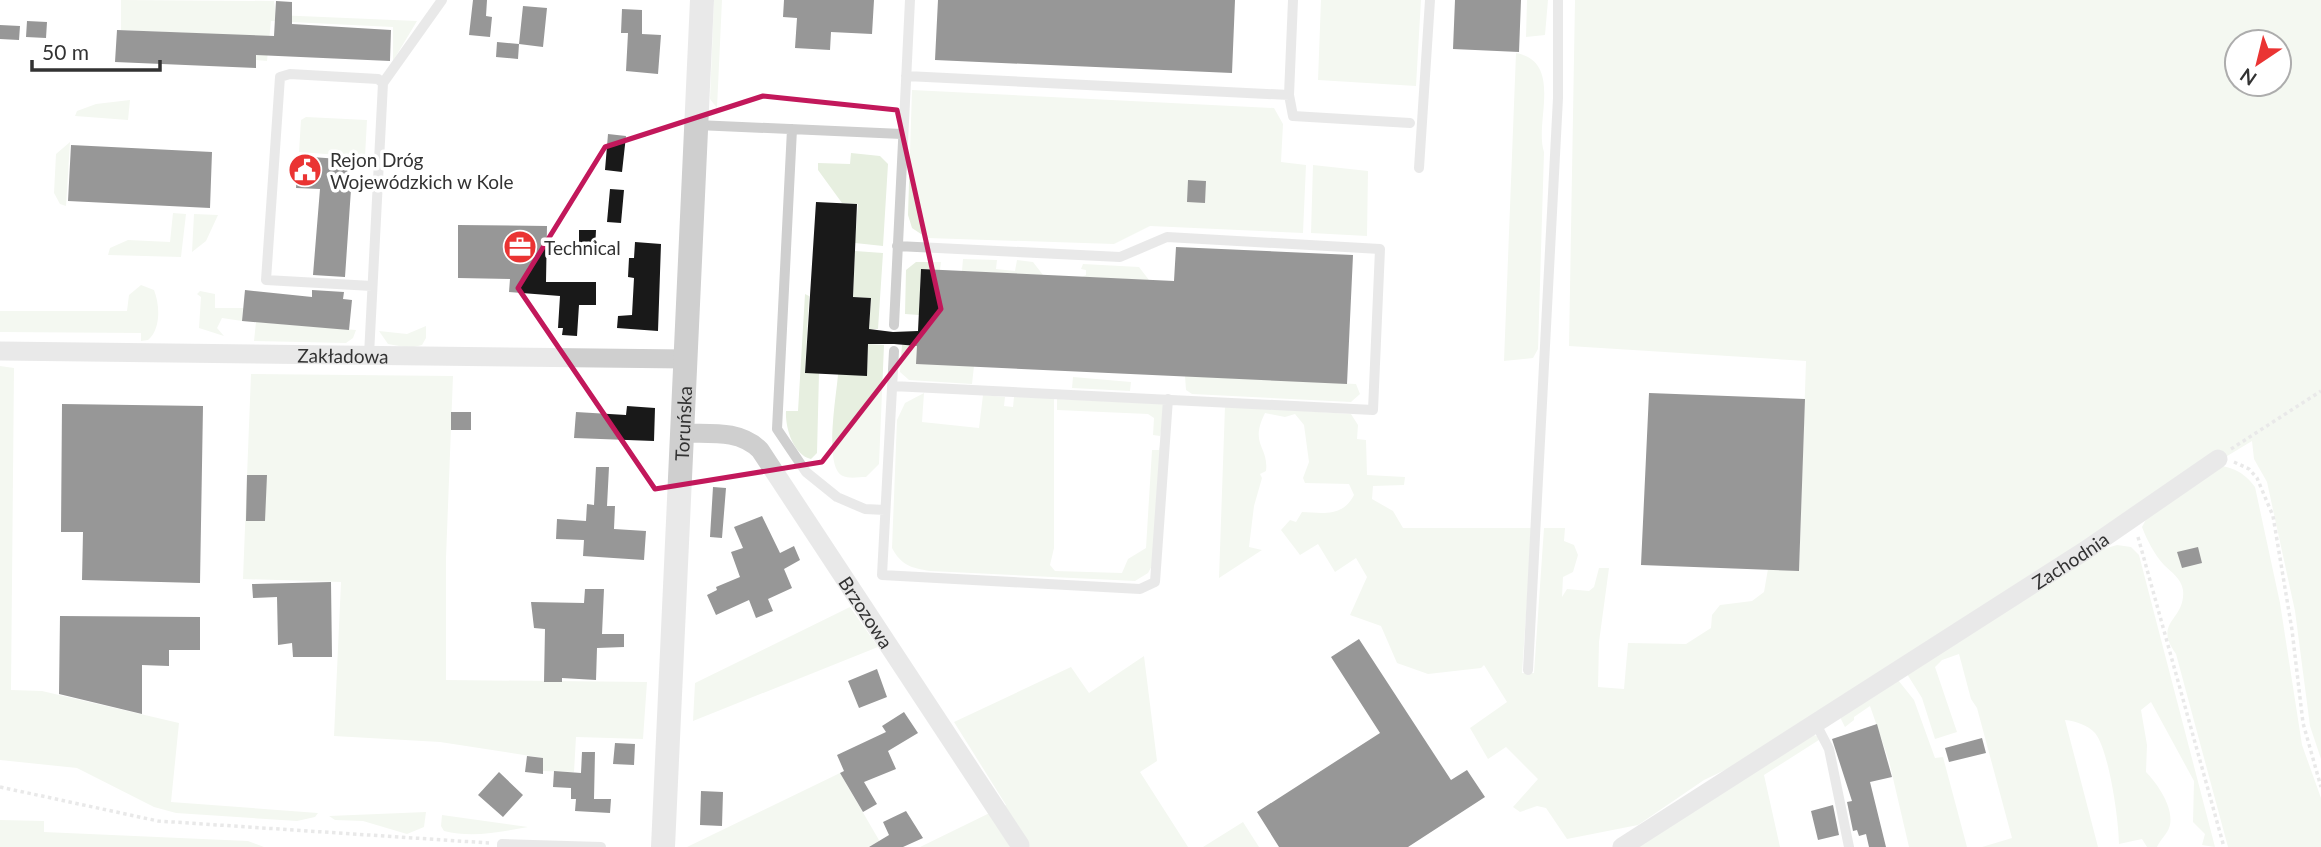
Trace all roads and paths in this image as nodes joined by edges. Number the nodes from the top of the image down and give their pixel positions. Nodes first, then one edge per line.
1 (442, 0) edge
2 (702, 0) edge
3 (910, 0) edge
4 (1293, 0) edge
5 (1430, 0) edge
6 (1558, 0) edge
7 (906, 76) junction
8 (383, 83) junction
9 (1289, 95) junction
10 (1410, 124) dead end
11 (696, 125) junction
12 (792, 129) junction
13 (902, 134) junction
14 (1419, 168) dead end
15 (897, 246) junction
16 (372, 286) junction
17 (894, 325) dead end
18 (0, 351) edge
19 (894, 351) dead end
20 (369, 355) junction
21 (685, 359) junction
22 (892, 386) junction
23 (2321, 391) edge
24 (1168, 399) junction
25 (682, 433) junction
26 (2218, 459) junction
27 (885, 510) junction
28 (2133, 518) junction
29 (1528, 670) dead end
30 (1816, 724) junction
31 (0, 787) edge
32 (2321, 787) edge
33 (502, 845) edge
34 (1020, 845) edge
35 (601, 847) edge
36 (663, 847) edge
37 (1622, 847) edge
38 (1849, 847) edge
39 (2224, 847) edge

1 - 8 lane
2 - 11 street, Toruńska
3 - 7 lane
4 - 9 lane
5 - 14 lane
6 - 29 lane
7 - 9 lane
7 - 13 lane
8 - 16 lane
8 - 16 lane
9 - 10 lane
11 - 12 lane
11 - 21 street, Toruńska
12 - 13 lane
12 - 27 lane
13 - 15 lane
15 - 17 lane
15 - 24 lane
16 - 20 lane
18 - 20 street, Zakładowa
19 - 22 lane
20 - 21 street, Zakładowa
21 - 25 street, Toruńska
22 - 24 lane
22 - 27 lane
23 - 26 path
24 - 27 lane
25 - 34 street, Brzozowa
25 - 36 street, Toruńska
26 - 28 street, Zachodnia
26 - 32 path
28 - 30 street, Zachodnia
28 - 39 path
30 - 37 street, Zachodnia
30 - 38 lane
31 - 33 path
33 - 35 lane

